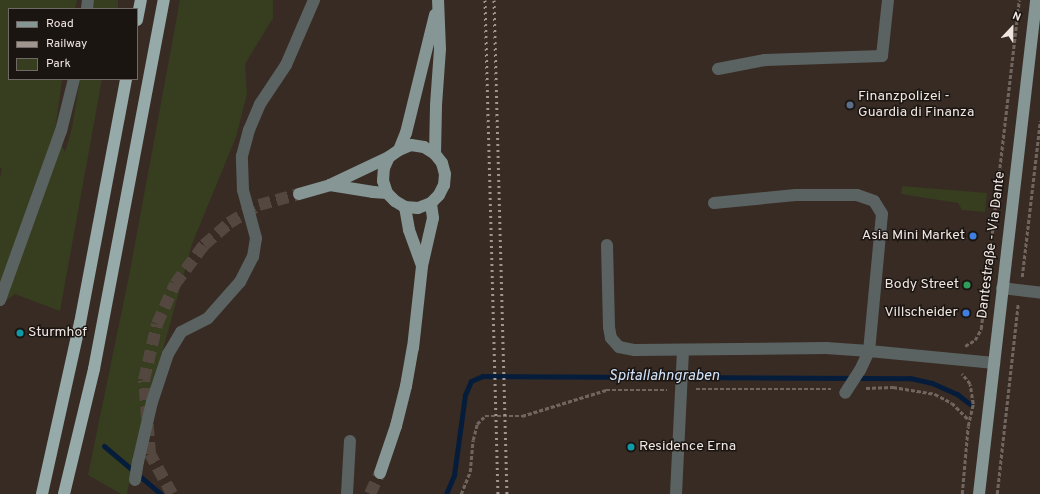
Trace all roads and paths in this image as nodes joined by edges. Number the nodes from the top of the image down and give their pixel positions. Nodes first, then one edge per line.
1 (141, 0) edge
2 (164, 0) edge
3 (314, 0) edge
4 (888, 0) edge
5 (1018, 0) edge
6 (1036, 0) edge
7 (438, 1) edge
8 (138, 15) edge
9 (718, 69) dead end
10 (74, 80) edge
11 (126, 80) edge
12 (394, 153) junction
13 (435, 154) junction
14 (330, 185) junction
15 (387, 193) junction
16 (299, 194) tunnel mouth
17 (431, 203) junction
18 (714, 203) dead end
19 (405, 207) junction
20 (606, 245) dead end
21 (422, 266) junction
22 (1002, 288) junction
23 (1040, 293) edge
24 (0, 300) edge
25 (683, 350) junction
26 (869, 351) junction
27 (962, 360) junction
28 (994, 364) junction
29 (848, 388) dead end
30 (1004, 431) dead end
31 (350, 441) dead end
32 (380, 473) tunnel mouth
33 (135, 480) dead end
34 (42, 494) edge
35 (64, 494) edge
36 (347, 494) edge
37 (676, 494) edge
38 (962, 494) edge
39 (979, 494) edge
40 (997, 494) edge

1 - 8 highway
2 - 35 highway
3 - 33 street
4 - 9 street
5 - 27 path
6 - 22 main road, Dantestraße - Via Dante
7 - 12 main road
7 - 13 main road
10 - 24 street
11 - 34 highway
12 - 13 main road
12 - 14 main road
12 - 15 main road
13 - 17 main road
14 - 15 main road
14 - 16 main road
15 - 19 main road
17 - 19 main road
17 - 21 main road
18 - 26 street
19 - 21 main road
20 - 25 street
21 - 32 main road
22 - 23 street
22 - 28 main road, Dantestraße - Via Dante
25 - 26 street
25 - 37 street
26 - 27 street
26 - 29 street
27 - 28 street
27 - 38 path
28 - 39 main road, Dantestraße - Via Dante
30 - 40 path
31 - 36 street

